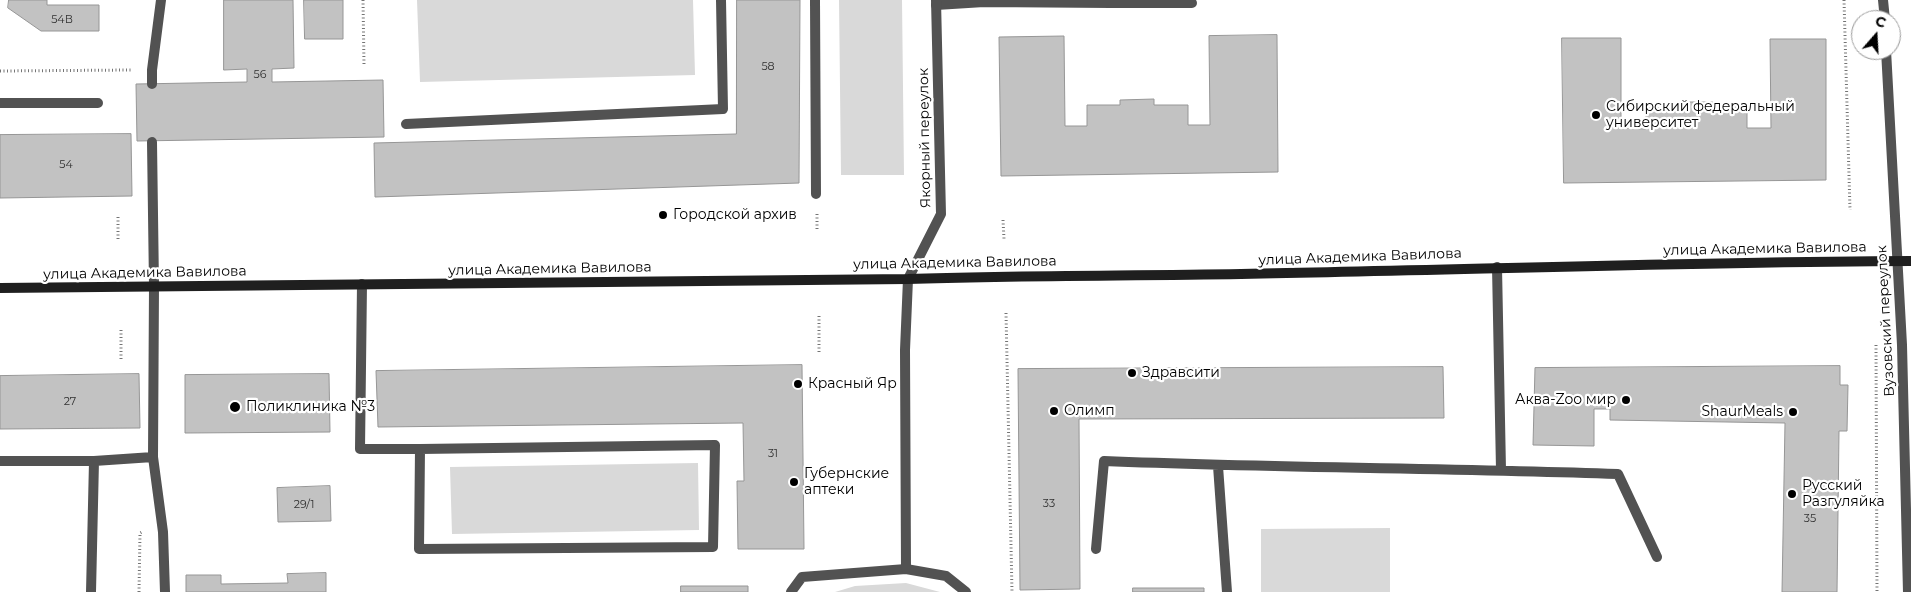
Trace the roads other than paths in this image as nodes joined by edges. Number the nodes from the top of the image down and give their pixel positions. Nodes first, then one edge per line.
1 (161, 0) edge
2 (721, 0) edge
3 (814, 0) edge
4 (1111, 2) edge
5 (936, 3) edge
6 (1192, 3) dead end
7 (1887, 60) edge
8 (152, 84) dead end
9 (0, 103) edge
10 (98, 103) dead end
11 (406, 124) dead end
12 (152, 142) dead end
13 (816, 194) dead end
14 (1897, 261) junction
15 (1911, 261) edge
16 (1497, 267) junction
17 (908, 278) junction
18 (362, 284) junction
19 (154, 286) junction
20 (0, 288) edge
21 (420, 450) junction
22 (153, 457) junction
23 (0, 461) edge
24 (94, 461) junction
25 (1218, 466) junction
26 (1501, 470) junction
27 (1096, 549) dead end
28 (1657, 557) dead end
29 (906, 569) junction
30 (91, 592) edge
31 (165, 592) edge
32 (791, 592) edge
33 (966, 592) edge
34 (1227, 592) edge
35 (1908, 592) edge

1 - 8 street
2 - 11 street
3 - 13 street
4 - 5 street
4 - 6 street
5 - 17 street, Якорный переулок
7 - 14 street, Вузовский переулок
9 - 10 street
12 - 19 street
14 - 15 street, улица Академика Вавилова
14 - 16 street, улица Академика Вавилова
14 - 35 street, Вузовский переулок
16 - 17 street, улица Академика Вавилова
16 - 26 street
17 - 18 street, улица Академика Вавилова
17 - 29 street, Якорный переулок
18 - 19 street, улица Академика Вавилова
18 - 21 street
19 - 20 street, улица Академика Вавилова
19 - 22 street
21 - 21 street
22 - 24 street
22 - 31 street
23 - 24 street
24 - 30 street
25 - 26 street
25 - 27 street
25 - 34 street
26 - 28 street
29 - 32 street
29 - 33 street

